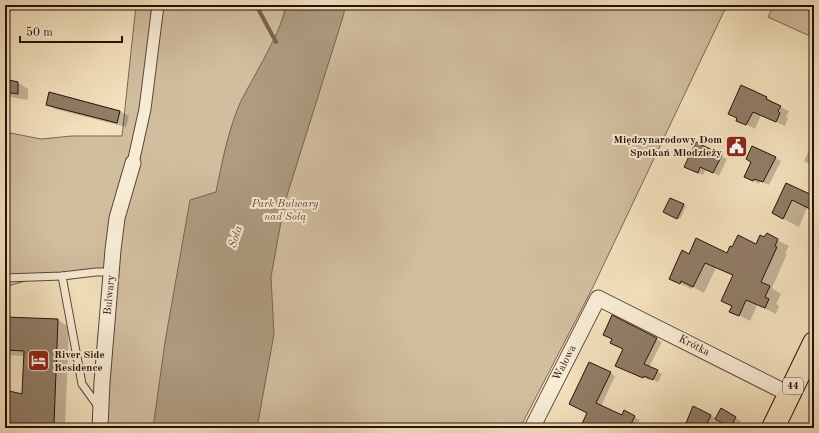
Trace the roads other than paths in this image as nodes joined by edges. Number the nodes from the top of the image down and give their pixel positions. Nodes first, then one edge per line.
1 (158, 5) edge
2 (132, 163) joint
3 (112, 272) junction
4 (62, 276) junction
5 (5, 278) edge
6 (598, 298) joint
7 (814, 343) edge
8 (789, 394) junction
9 (100, 409) junction
10 (100, 428) edge
11 (532, 428) edge
12 (773, 428) edge

1 - 2 street
2 - 3 street, Bulwary
3 - 4 lane
3 - 9 street, Bulwary
4 - 5 lane
4 - 9 lane
6 - 8 street, Krótka
6 - 11 street, Wałowa
7 - 8 main road, 44
8 - 12 main road, 44
9 - 10 street, Bulwary

